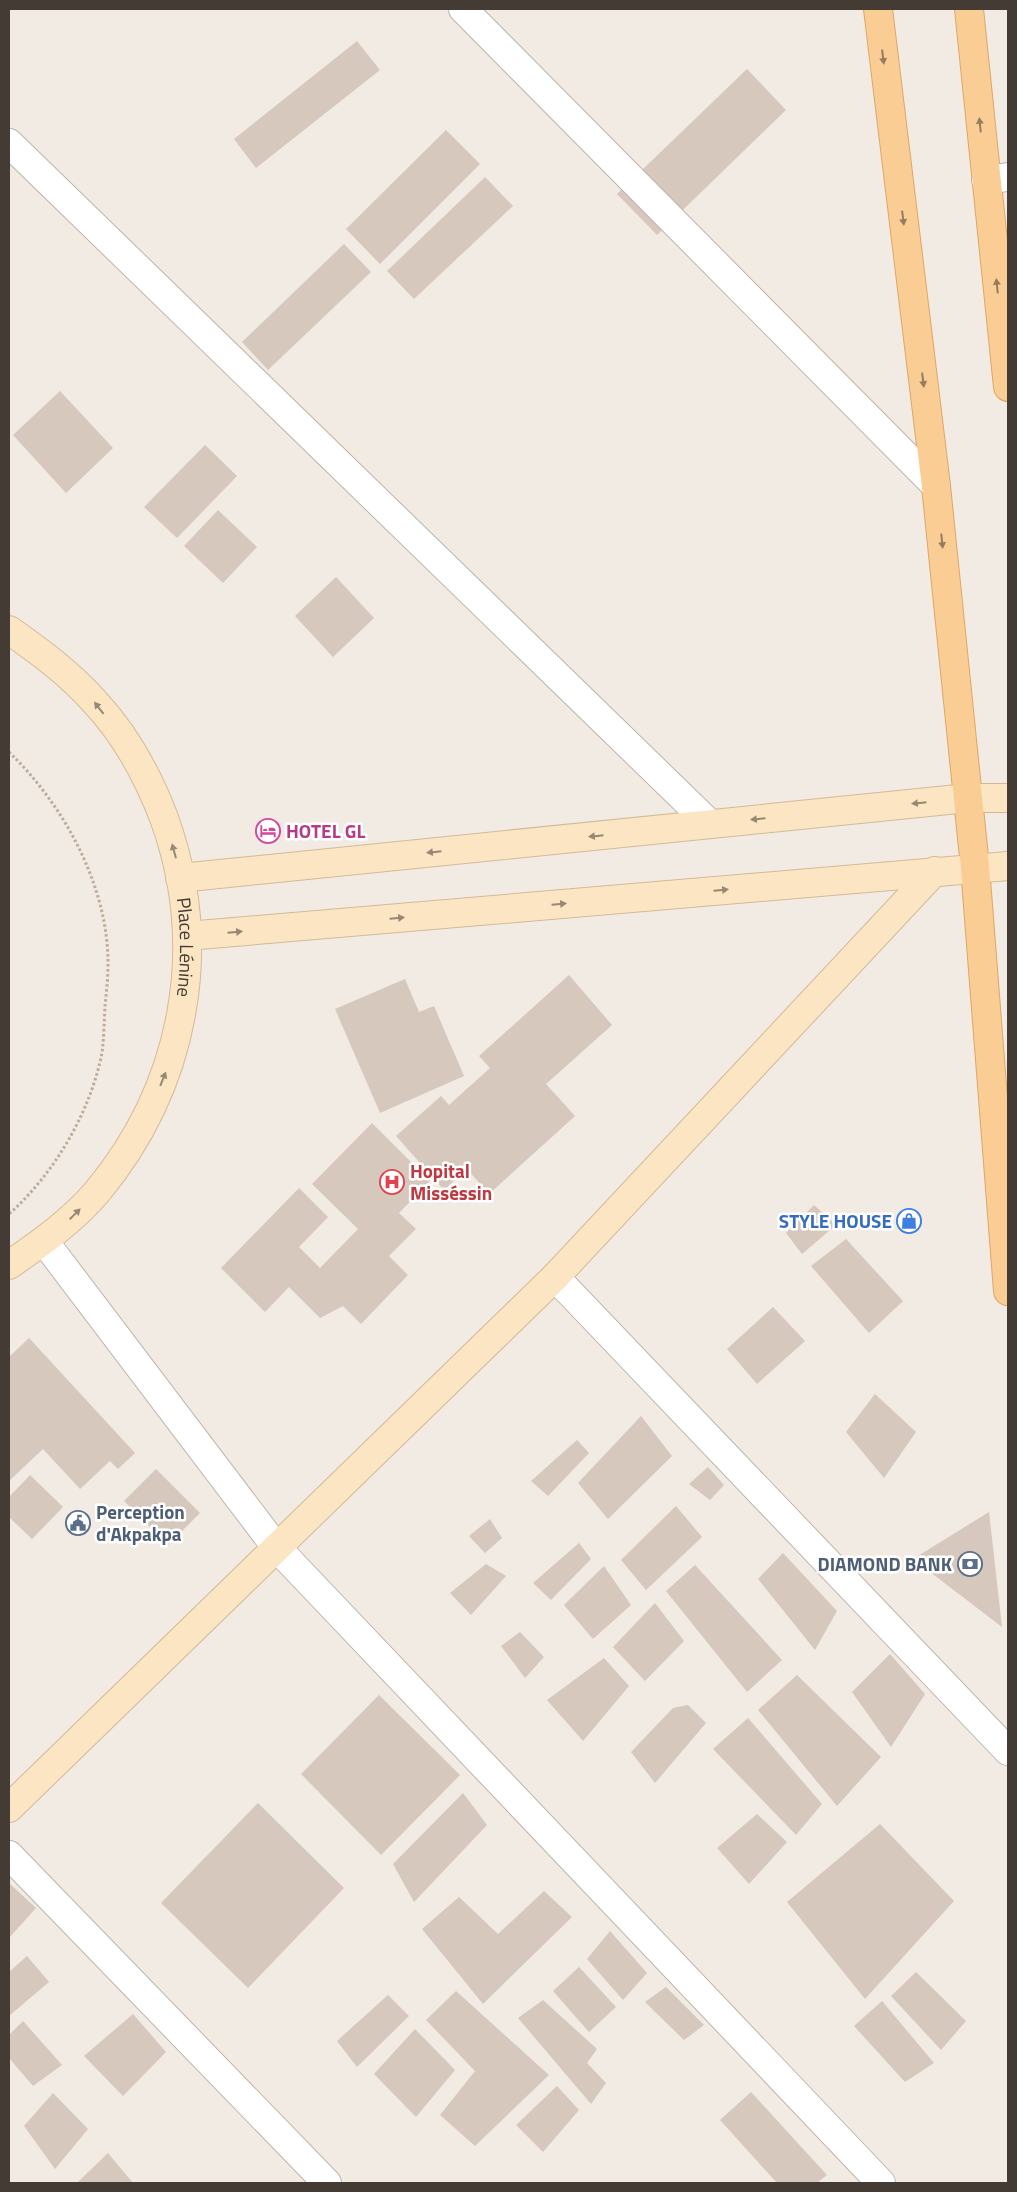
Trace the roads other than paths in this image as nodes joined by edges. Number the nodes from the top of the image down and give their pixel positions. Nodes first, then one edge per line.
1 (464, 9) edge
2 (878, 9) edge
3 (969, 9) edge
4 (9, 143) edge
5 (997, 178) edge
6 (1008, 387) edge
7 (936, 486) junction
8 (9, 630) edge
9 (968, 798) junction
10 (1008, 798) edge
11 (710, 824) junction
12 (1008, 866) edge
13 (975, 868) junction
14 (935, 871) junction
15 (180, 878) junction
16 (187, 936) junction
17 (44, 1241) junction
18 (9, 1265) edge
19 (555, 1277) junction
20 (1008, 1291) edge
21 (276, 1547) junction
22 (1008, 1751) edge
23 (9, 1808) edge
24 (9, 1855) edge
25 (327, 2183) edge
26 (881, 2183) edge

1 - 7 street
2 -> 7 main road
5 -> 3 main road
4 - 11 street
6 -> 5 main road
7 -> 9 main road
15 -> 8 main road, Place Lénine
9 - 10 main road
9 -> 11 main road
9 - 13 main road
11 -> 15 main road
12 - 13 main road
13 - 14 main road
13 - 20 main road
16 -> 14 main road
14 - 19 main road
15 - 16 main road, Place Lénine
17 -> 16 main road, Place Lénine
17 - 18 main road, Place Lénine
17 - 21 street
19 - 21 main road
19 - 22 street
21 - 23 main road
21 - 26 street
24 - 25 street

